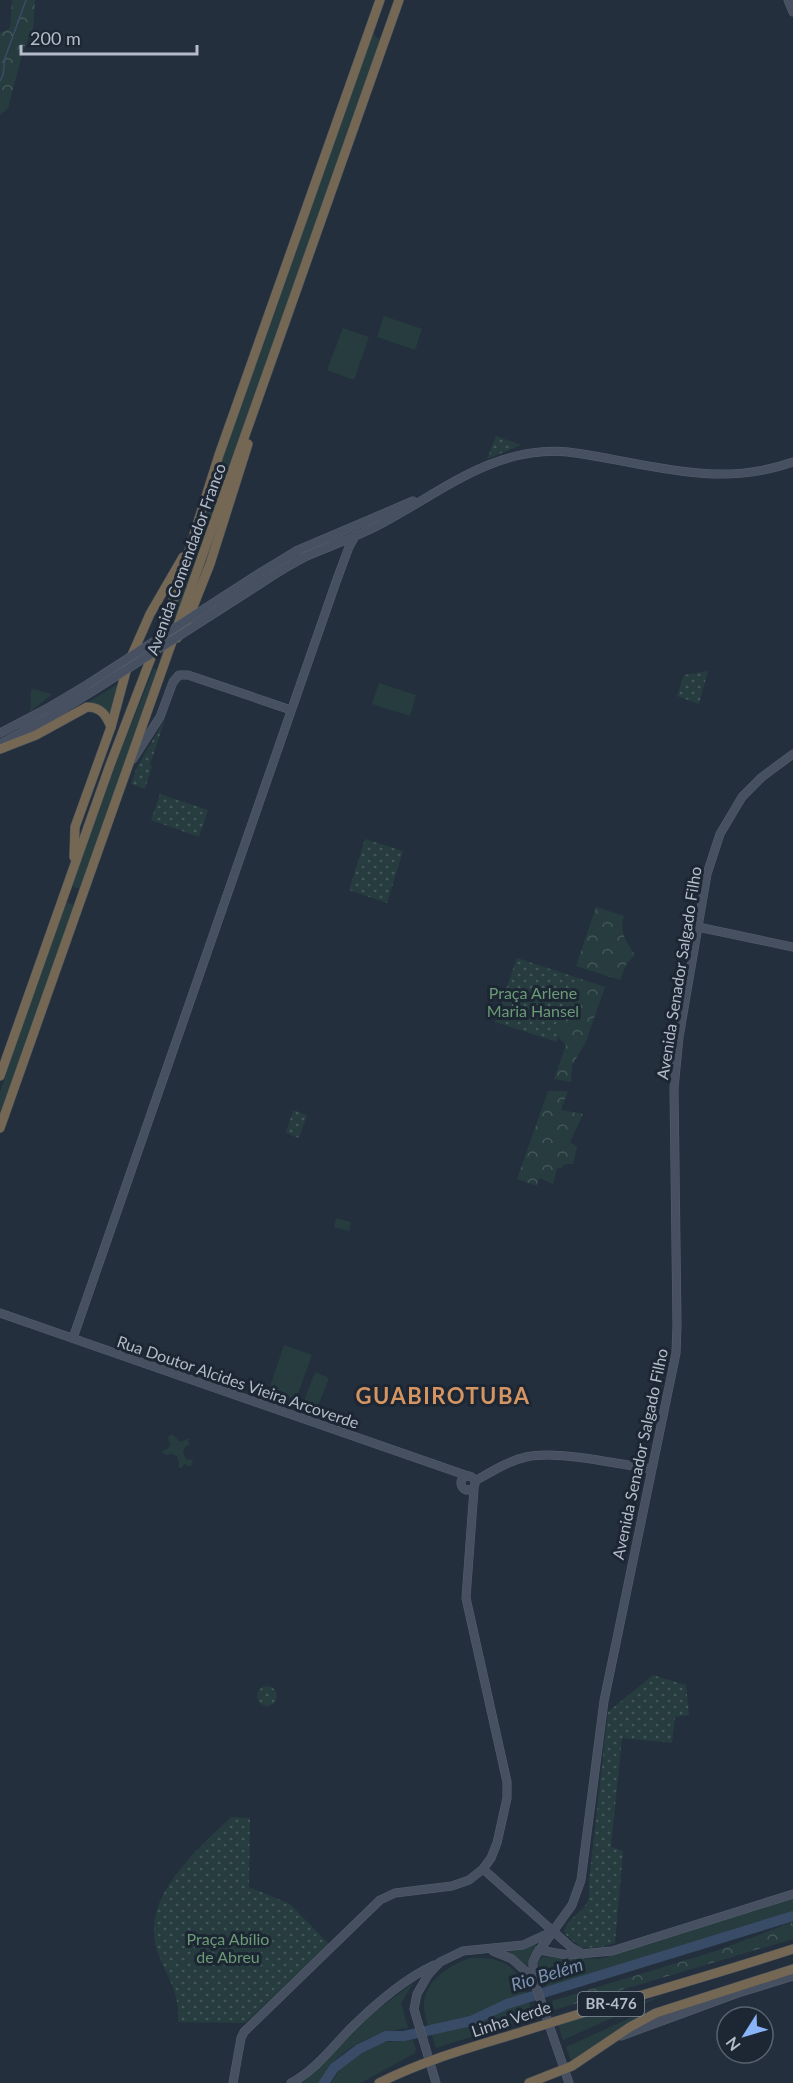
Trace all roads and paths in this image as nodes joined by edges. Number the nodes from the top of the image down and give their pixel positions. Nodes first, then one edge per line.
1 (380, 0) edge
2 (399, 0) edge
3 (788, 0) edge
4 (793, 12) edge
5 (373, 21) junction
6 (390, 27) junction
7 (792, 463) edge
8 (423, 498) junction
9 (356, 536) junction
10 (192, 541) junction
11 (326, 548) junction
12 (341, 566) junction
13 (214, 615) dead end
14 (171, 645) junction
15 (291, 710) junction
16 (111, 727) junction
17 (0, 734) edge
18 (0, 744) edge
19 (0, 749) edge
20 (793, 754) edge
21 (128, 767) junction
22 (74, 866) junction
23 (698, 927) junction
24 (793, 947) edge
25 (0, 1076) edge
26 (0, 1128) edge
27 (0, 1313) edge
28 (73, 1338) junction
29 (651, 1469) junction
30 (468, 1476) junction
31 (475, 1485) junction
32 (483, 1869) junction
33 (793, 1894) edge
34 (553, 1930) junction
35 (488, 1949) junction
36 (793, 1949) edge
37 (539, 1950) junction
38 (584, 1954) junction
39 (440, 1962) junction
40 (793, 1969) edge
41 (793, 1976) edge
42 (533, 1978) junction
43 (546, 2019) junction
44 (610, 2039) junction
45 (428, 2056) junction
46 (565, 2070) junction
47 (233, 2083) edge
48 (291, 2083) edge
49 (379, 2083) edge
50 (436, 2083) edge
51 (529, 2083) edge
52 (569, 2083) edge

1 - 5 highway, Avenida Comendador Franco
2 - 6 highway
3 - 4 main road
5 - 6 highway
5 - 10 highway, Avenida Comendador Franco
6 - 14 highway, Avenida Comendador Franco
7 - 8 main road
8 - 9 main road
8 - 17 main road, bridge
9 - 11 main road
9 - 12 main road
10 - 16 highway
10 - 22 highway, Avenida Comendador Franco
11 - 12 main road
11 - 18 main road, bridge
12 - 15 main road
13 - 14 highway
14 - 21 highway, Avenida Comendador Franco
15 - 21 main road
15 - 28 main road
16 - 19 highway
16 - 22 highway
20 - 23 main road, Avenida Senador Salgado Filho
21 - 26 highway, Avenida Comendador Franco
22 - 25 highway, Avenida Comendador Franco
23 - 24 main road
23 - 29 main road, Avenida Senador Salgado Filho
27 - 28 main road, Rua Doutor Alcides Vieira Arcoverde
28 - 30 main road, Rua Doutor Alcides Vieira Arcoverde
29 - 31 main road
29 - 34 main road, Avenida Senador Salgado Filho
30 - 31 main road
30 - 31 main road
31 - 32 main road
32 - 34 main road
32 - 47 main road
33 - 38 main road
34 - 35 main road, Avenida Senador Salgado Filho
34 - 37 main road
34 - 38 main road
35 - 39 main road, Avenida Senador Salgado Filho
35 - 42 main road
36 - 43 highway, Linha Verde / BR-476
37 - 38 main road
37 - 42 main road
39 - 45 main road
39 - 48 main road, Avenida Senador Salgado Filho
40 - 44 highway, BR-476
41 - 44 main road
42 - 43 main road
43 - 45 highway, Linha Verde / BR-476
43 - 46 main road
44 - 46 highway, BR-476
45 - 49 highway, Linha Verde / BR-476
45 - 50 main road
46 - 51 highway, BR-476
46 - 52 main road

